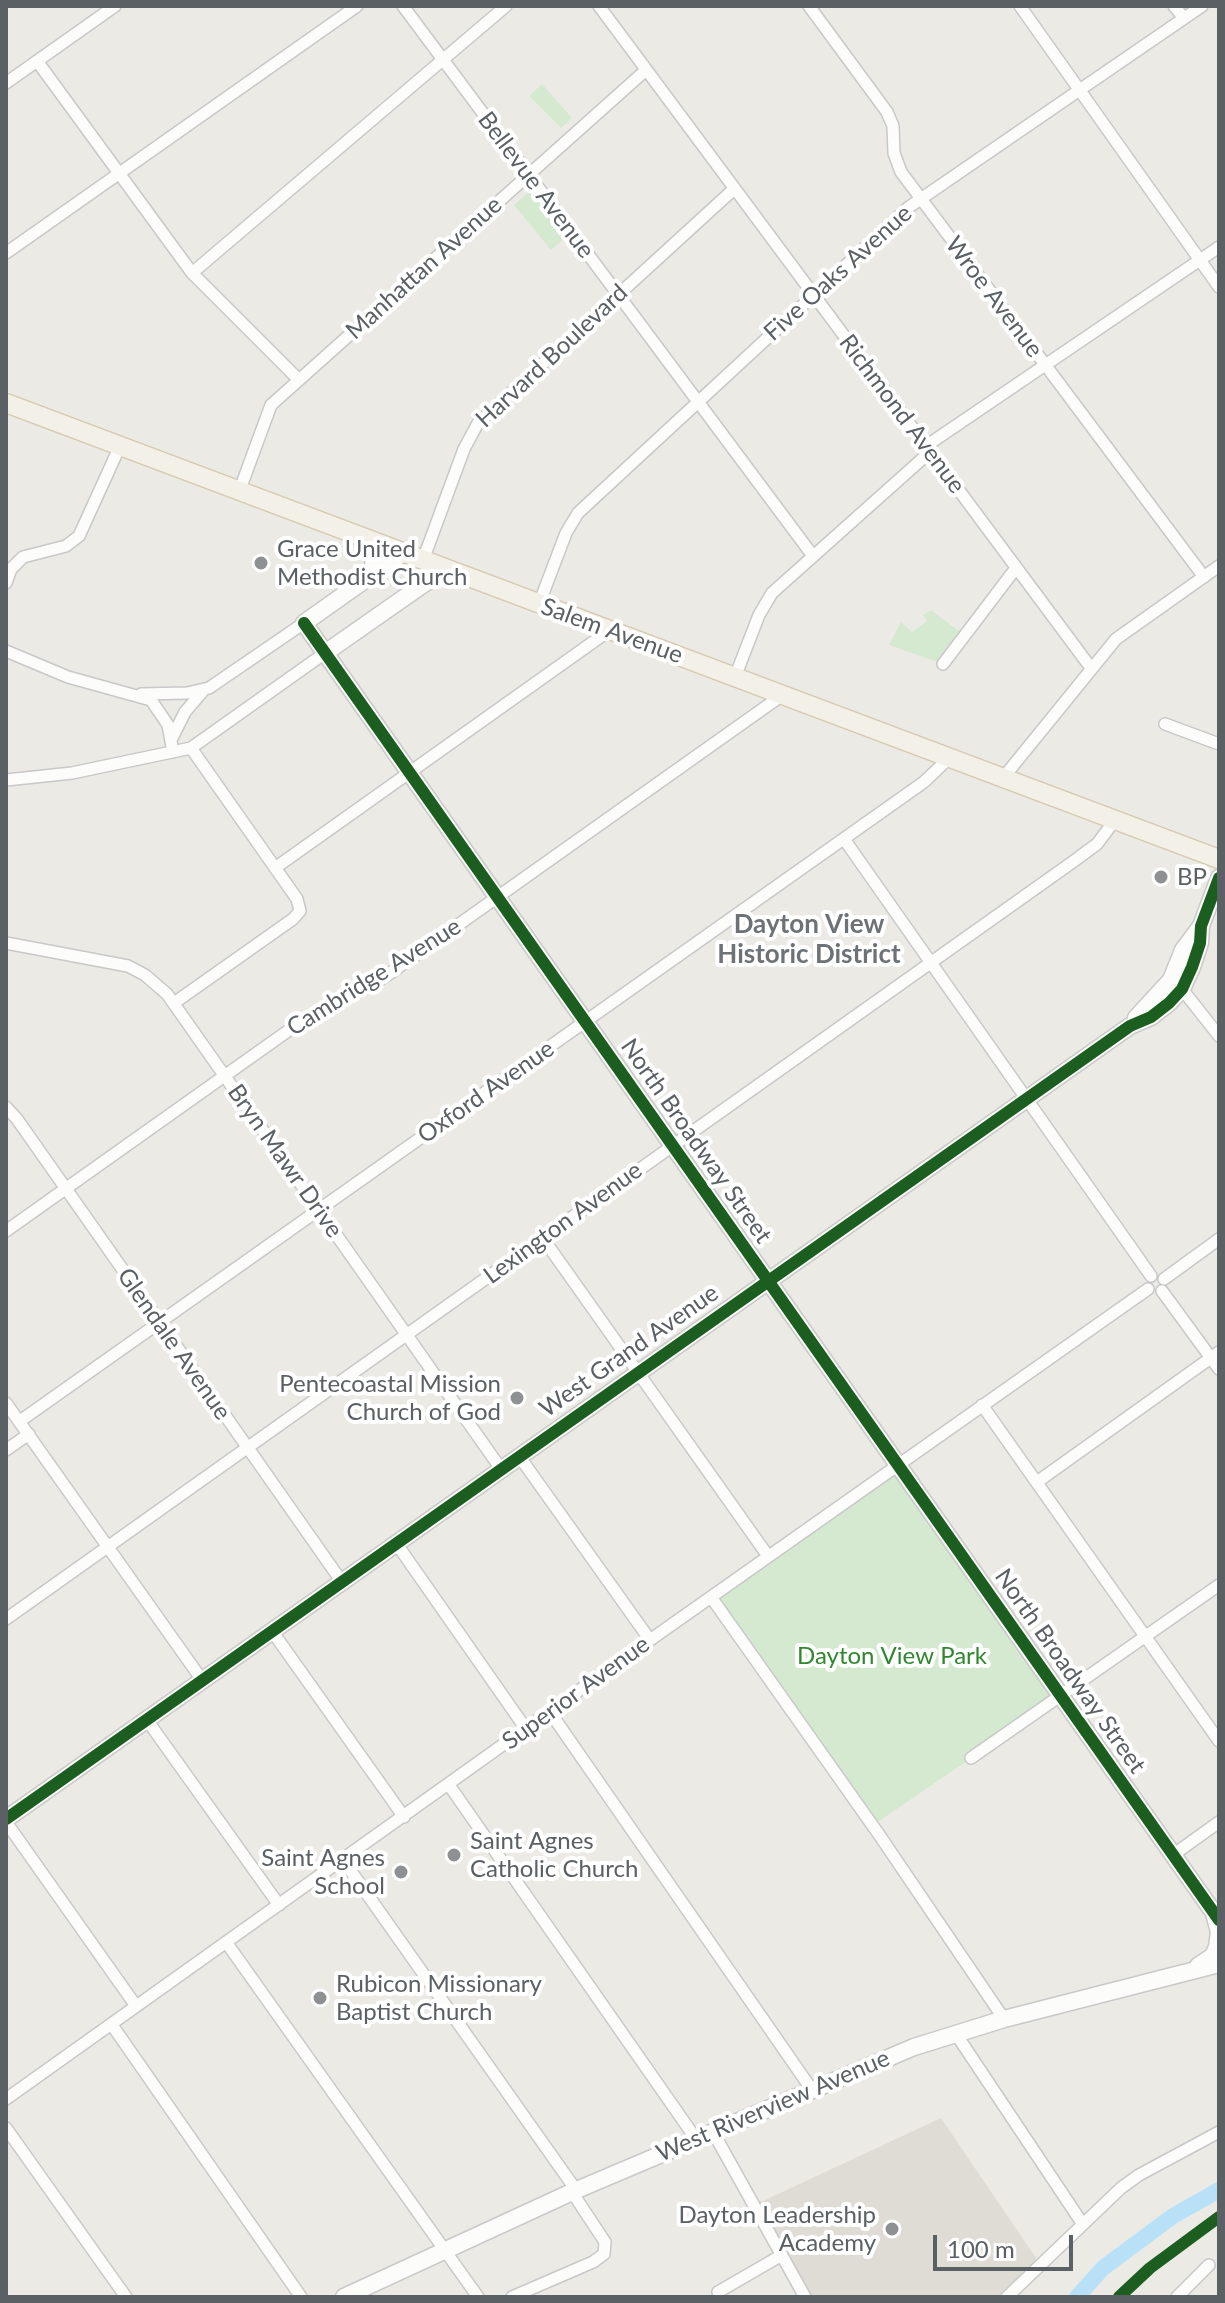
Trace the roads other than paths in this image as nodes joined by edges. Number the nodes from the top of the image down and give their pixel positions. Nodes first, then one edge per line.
1 (115, 6) edge
2 (357, 6) edge
3 (403, 6) edge
4 (506, 6) edge
5 (599, 6) edge
6 (809, 6) edge
7 (1020, 6) edge
8 (1174, 6) edge
9 (1202, 6) edge
10 (1184, 18) junction
11 (443, 60) junction
12 (37, 61) junction
13 (646, 70) junction
14 (6, 83) edge
15 (1080, 90) junction
16 (119, 174) junction
17 (528, 174) junction
18 (734, 189) junction
19 (921, 199) junction
20 (1219, 247) edge
21 (6, 253) edge
22 (1200, 260) junction
23 (192, 273) junction
24 (1219, 287) edge
25 (618, 294) junction
26 (813, 296) junction
27 (1046, 366) junction
28 (299, 380) junction
29 (698, 402) junction
30 (6, 403) edge
31 (120, 446) junction
32 (928, 449) junction
33 (239, 492) junction
34 (369, 541) junction
35 (403, 553) junction
36 (813, 556) junction
37 (432, 564) junction
38 (1219, 566) edge
39 (1016, 568) junction
40 (372, 575) junction
41 (1204, 577) junction
42 (6, 583) edge
43 (539, 604) junction
44 (304, 623) junction
45 (610, 630) junction
46 (6, 651) edge
47 (325, 653) junction
48 (943, 664) dead end
49 (1091, 668) junction
50 (735, 677) junction
51 (204, 691) junction
52 (136, 694) junction
53 (781, 696) junction
54 (1165, 724) dead end
55 (172, 738) junction
56 (1219, 744) edge
57 (191, 748) junction
58 (173, 752) junction
59 (949, 758) junction
60 (410, 772) junction
61 (1003, 778) junction
62 (6, 780) edge
63 (1115, 820) junction
64 (844, 839) junction
65 (1219, 859) edge
66 (275, 868) junction
67 (1219, 878) edge
68 (498, 897) junction
69 (1201, 926) junction
70 (6, 943) edge
71 (931, 962) junction
72 (1182, 989) junction
73 (174, 1003) junction
74 (585, 1022) junction
75 (1130, 1026) junction
76 (1219, 1036) edge
77 (225, 1076) junction
78 (1027, 1099) junction
79 (6, 1107) edge
80 (672, 1145) junction
81 (65, 1190) junction
82 (319, 1209) junction
83 (6, 1231) edge
84 (542, 1237) junction
85 (1219, 1239) edge
86 (768, 1281) junction
87 (1149, 1283) junction
88 (1163, 1285) junction
89 (159, 1322) junction
90 (407, 1335) junction
91 (1215, 1355) edge
92 (1219, 1369) edge
93 (638, 1372) junction
94 (6, 1403) edge
95 (982, 1405) junction
96 (20, 1421) junction
97 (29, 1434) junction
98 (248, 1448) junction
99 (6, 1450) edge
100 (519, 1456) junction
101 (900, 1465) junction
102 (501, 1469) junction
103 (1037, 1482) junction
104 (396, 1543) junction
105 (108, 1547) junction
106 (768, 1556) junction
107 (342, 1582) junction
108 (1219, 1585) edge
109 (711, 1597) junction
110 (6, 1619) edge
111 (272, 1631) junction
112 (1146, 1637) junction
113 (650, 1640) junction
114 (202, 1680) junction
115 (1060, 1697) junction
116 (550, 1712) junction
117 (147, 1720) junction
118 (526, 1729) junction
119 (1219, 1741) edge
120 (971, 1758) dead end
121 (449, 1785) junction
122 (404, 1817) junction
123 (6, 1821) edge
124 (1219, 1822) edge
125 (1173, 1855) junction
126 (343, 1860) junction
127 (279, 1905) junction
128 (1217, 1917) edge
129 (226, 1942) junction
130 (1219, 1964) edge
131 (1191, 1971) junction
132 (136, 2006) junction
133 (1004, 2019) junction
134 (112, 2025) junction
135 (956, 2034) junction
136 (812, 2090) junction
137 (6, 2099) edge
138 (6, 2128) edge
139 (713, 2132) junction
140 (1219, 2132) edge
141 (696, 2139) junction
142 (574, 2191) junction
143 (1082, 2223) junction
144 (444, 2251) junction
145 (782, 2255) junction
146 (1209, 2265) dead end
147 (718, 2292) dead end
148 (126, 2297) edge
149 (301, 2297) edge
150 (344, 2297) edge
151 (478, 2297) edge
152 (512, 2297) edge
153 (805, 2297) edge
154 (1007, 2297) edge
155 (1177, 2297) edge

1 - 12 street
2 - 16 street
3 - 11 street, Bellevue Avenue
4 - 11 street
5 - 13 street, Richmond Avenue
6 - 19 street, Wroe Avenue
7 - 15 street
8 - 10 street
9 - 10 street, Five Oaks Avenue
10 - 15 street, Five Oaks Avenue
11 - 17 street, Bellevue Avenue
11 - 23 street
12 - 14 street
12 - 16 street
13 - 17 street, Manhattan Avenue
13 - 18 street, Richmond Avenue
15 - 19 street, Five Oaks Avenue
15 - 22 street
16 - 21 street
16 - 23 street
17 - 25 street, Bellevue Avenue
17 - 28 street, Manhattan Avenue
18 - 25 street, Harvard Boulevard
18 - 26 street, Richmond Avenue
19 - 26 street, Five Oaks Avenue
19 - 27 street, Wroe Avenue
20 - 22 street
22 - 24 street
22 - 27 street
23 - 28 street
25 - 29 street, Bellevue Avenue
25 - 37 street, Harvard Boulevard
26 - 29 street, Five Oaks Avenue
26 - 32 street, Richmond Avenue
27 - 32 street
27 - 41 street, Wroe Avenue
28 - 33 street, Manhattan Avenue
29 - 36 street, Bellevue Avenue
29 - 43 street, Five Oaks Avenue
30 - 31 main road, Salem Avenue
31 - 33 main road, Salem Avenue
31 - 42 street
32 - 36 street
32 - 39 street, Richmond Avenue
33 - 34 main road, Salem Avenue
34 - 35 main road, Salem Avenue
34 - 40 street
35 - 37 main road, Salem Avenue
35 - 40 street
36 - 50 street
37 - 43 main road, Salem Avenue
37 - 47 street
38 - 41 street
39 - 48 street
39 - 49 street, Richmond Avenue
40 - 44 street
41 - 49 street
43 - 45 main road, Salem Avenue
44 - 47 street, North Broadway Street
44 - 51 street
45 - 50 main road, Salem Avenue
45 - 60 street
46 - 52 street
47 - 57 street
47 - 60 street, North Broadway Street
49 - 61 street
50 - 53 main road, Salem Avenue
51 - 52 street
51 - 55 street
52 - 55 street
53 - 59 main road, Salem Avenue
53 - 68 street, Cambridge Avenue
54 - 56 street
55 - 58 street
57 - 58 street
57 - 66 street
58 - 62 street
59 - 61 main road, Salem Avenue
59 - 64 street, Oxford Avenue
60 - 66 street
60 - 68 street, North Broadway Street
61 - 63 main road, Salem Avenue
63 - 65 main road, Salem Avenue
63 - 71 street, Lexington Avenue
64 - 71 street
64 - 74 street, Oxford Avenue
66 - 73 street
67 - 69 street, West Grand Avenue
68 - 74 street, North Broadway Street
68 - 77 street, Cambridge Avenue
69 - 72 street, West Grand Avenue
69 - 75 street, West Grand Avenue
70 - 73 street, Bryn Mawr Drive
71 - 78 street
71 - 80 street, Lexington Avenue
72 - 75 street, West Grand Avenue
72 - 76 street
73 - 77 street, Bryn Mawr Drive
74 - 80 street, North Broadway Street
74 - 82 street, Oxford Avenue
75 - 78 street, West Grand Avenue
77 - 81 street, Cambridge Avenue
77 - 82 street, Bryn Mawr Drive
78 - 86 street, West Grand Avenue
78 - 87 street
79 - 81 street, Glendale Avenue
80 - 84 street, Lexington Avenue
80 - 86 street, North Broadway Street
81 - 83 street, Cambridge Avenue
81 - 89 street, Glendale Avenue
82 - 89 street, Oxford Avenue
82 - 90 street, Bryn Mawr Drive
84 - 90 street, Lexington Avenue
84 - 93 street
85 - 88 street
86 - 93 street, West Grand Avenue
86 - 101 street, North Broadway Street
87 - 88 street
87 - 88 street
87 - 95 street, Superior Avenue
88 - 91 street
89 - 96 street, Oxford Avenue
89 - 98 street, Glendale Avenue
90 - 98 street, Lexington Avenue
90 - 102 street, Bryn Mawr Drive
91 - 92 street
91 - 103 street
93 - 100 street, West Grand Avenue
93 - 106 street
94 - 96 street
95 - 101 street, Superior Avenue
95 - 103 street
96 - 97 street
97 - 99 street
97 - 105 street
98 - 105 street, Lexington Avenue
98 - 107 street, Glendale Avenue
100 - 102 street, West Grand Avenue
100 - 113 street
101 - 106 street, Superior Avenue
101 - 115 street, North Broadway Street
102 - 104 street, West Grand Avenue
103 - 112 street
104 - 107 street, West Grand Avenue
104 - 118 street
105 - 110 street, Lexington Avenue
105 - 114 street
106 - 109 street, Superior Avenue
107 - 111 street, West Grand Avenue
108 - 112 street
109 - 113 street, Superior Avenue
109 - 133 street
111 - 114 street, West Grand Avenue
111 - 122 street
112 - 115 street
112 - 119 street
113 - 116 street, Superior Avenue
114 - 117 street, West Grand Avenue
115 - 120 street
115 - 125 street, North Broadway Street
116 - 118 street, Superior Avenue
116 - 136 street
117 - 123 street, West Grand Avenue
117 - 127 street
118 - 121 street, Superior Avenue
121 - 122 street, Superior Avenue
121 - 141 street
122 - 126 street, Superior Avenue
123 - 132 street
124 - 125 street
125 - 128 street, North Broadway Street
126 - 127 street, Superior Avenue
126 - 142 street
127 - 129 street, Superior Avenue
128 - 131 street
129 - 132 street, Superior Avenue
129 - 144 street
130 - 131 street, West Riverview Avenue
131 - 133 street, West Riverview Avenue
132 - 134 street, Superior Avenue
133 - 135 street, West Riverview Avenue
134 - 137 street, Superior Avenue
134 - 149 street
135 - 136 street, West Riverview Avenue
135 - 143 street
136 - 139 street, West Riverview Avenue
138 - 148 street
139 - 141 street, West Riverview Avenue
139 - 145 street
140 - 143 street
141 - 142 street, West Riverview Avenue
142 - 144 street, West Riverview Avenue
142 - 152 street
143 - 154 street
144 - 150 street, West Riverview Avenue
144 - 151 street
145 - 147 street
145 - 153 street
146 - 155 street

